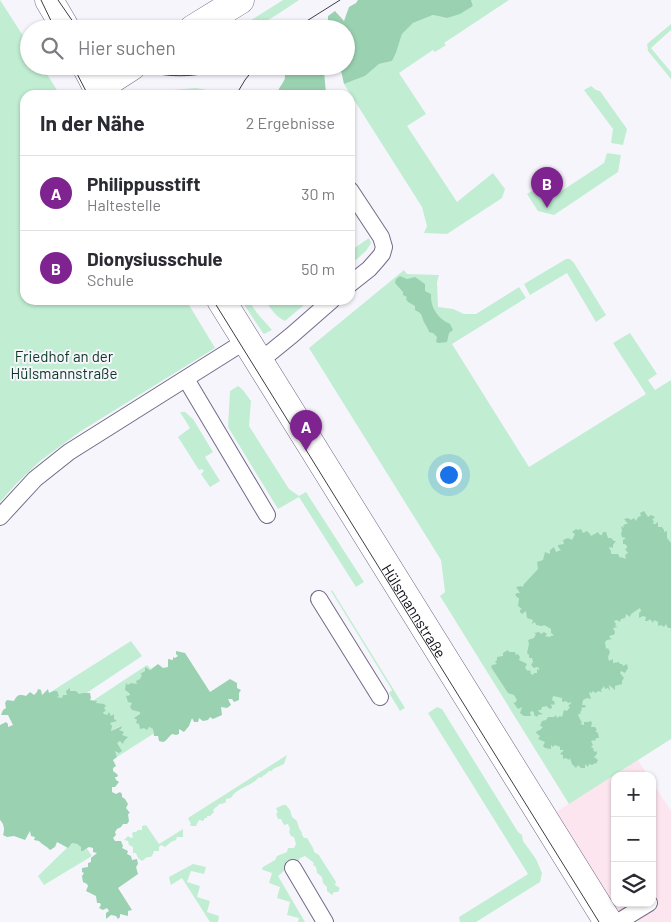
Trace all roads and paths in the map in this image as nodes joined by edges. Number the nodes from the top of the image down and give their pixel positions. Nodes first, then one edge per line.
1 (49, 0) edge
2 (240, 0) edge
3 (61, 20) edge
4 (208, 20) edge
5 (112, 75) edge
6 (95, 83) edge
7 (355, 198) edge
8 (355, 280) edge
9 (224, 305) edge
10 (326, 305) edge
11 (253, 350) junction
12 (186, 379) junction
13 (0, 516) edge
14 (266, 516) dead end
15 (318, 599) dead end
16 (380, 697) dead end
17 (293, 868) dead end
18 (643, 907) edge
19 (325, 922) edge
20 (608, 922) edge
21 (618, 922) edge

1 - 3 street
2 - 4 street
5 - 6 street
7 - 8 lane
9 - 11 street, Hülsmannstraße
10 - 11 lane
11 - 12 lane
11 - 20 street, Hülsmannstraße
12 - 13 lane
12 - 14 lane
15 - 16 lane
17 - 19 lane
18 - 21 lane

